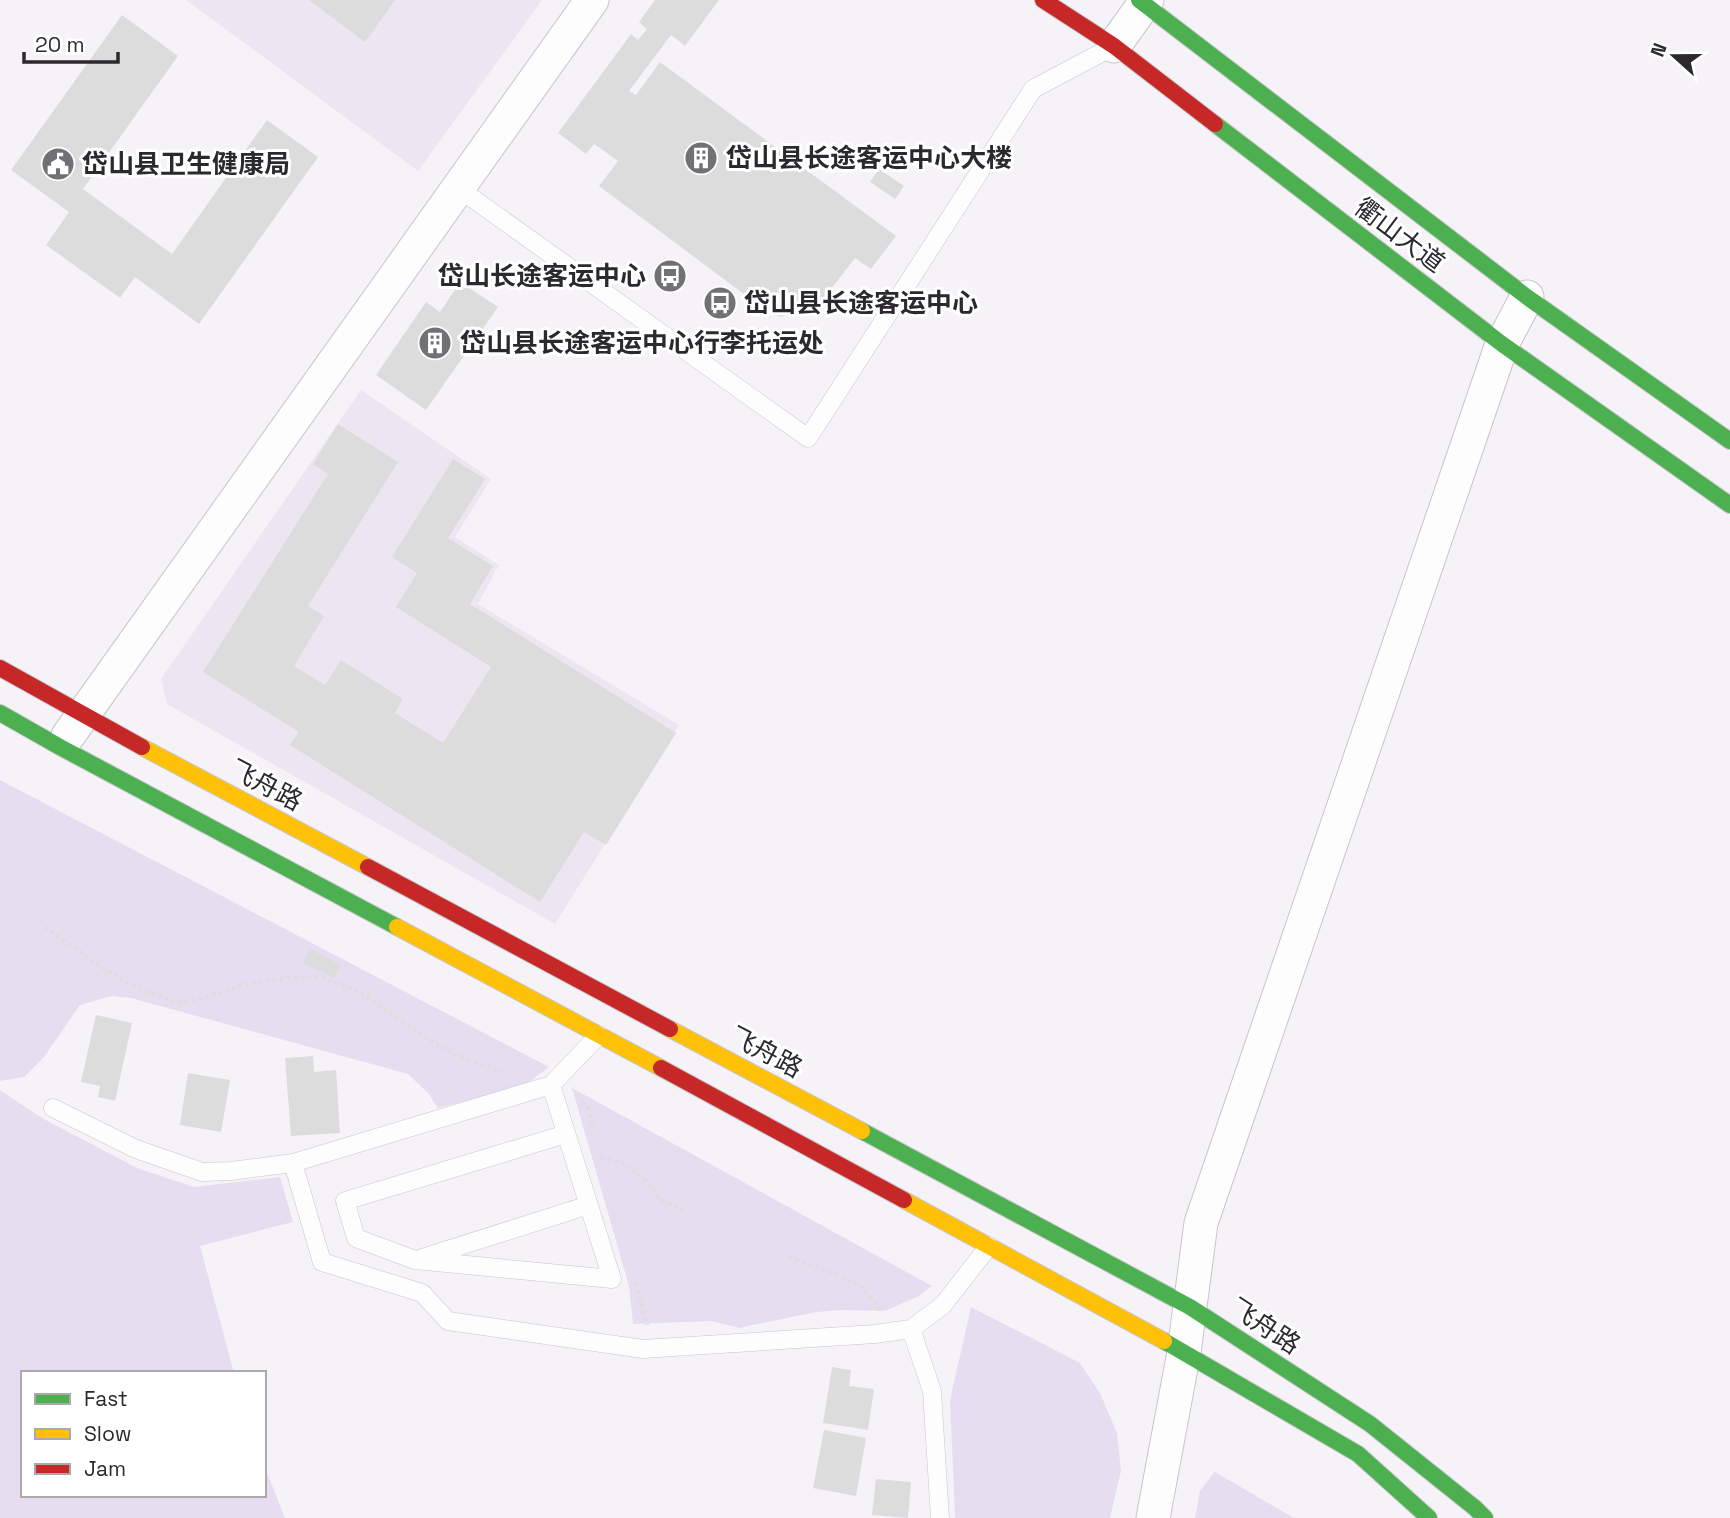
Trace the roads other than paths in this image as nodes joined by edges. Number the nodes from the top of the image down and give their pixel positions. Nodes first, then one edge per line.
1 (592, 0) edge
2 (1043, 0) edge
3 (1143, 1) edge
4 (1114, 46) junction
5 (458, 188) junction
6 (1527, 297) junction
7 (1502, 344) junction
8 (1730, 440) edge
9 (1730, 505) edge
10 (0, 668) edge
11 (0, 713) edge
12 (83, 715) junction
13 (60, 747) junction
14 (599, 1035) junction
15 (551, 1085) junction
16 (53, 1108) dead end
17 (566, 1134) junction
18 (293, 1163) junction
19 (589, 1205) junction
20 (989, 1246) junction
21 (415, 1260) junction
22 (1190, 1307) junction
23 (904, 1330) junction
24 (1184, 1352) junction
25 (940, 1518) edge
26 (1153, 1518) edge
27 (1429, 1518) edge
28 (1485, 1518) edge

1 - 5 street
2 - 4 main road, 衢山大道
3 - 4 street
3 - 6 main road, 衢山大道
4 - 5 lane
4 - 7 main road, 衢山大道
5 - 12 street
6 - 7 street
6 - 8 main road, 衢山大道
7 - 9 main road, 衢山大道
7 - 22 street
10 - 12 main road, 飞舟路
11 - 13 main road
12 - 13 street
12 - 22 main road, 飞舟路
13 - 14 main road
14 - 15 lane
14 - 20 main road
15 - 17 lane
15 - 18 lane
16 - 18 lane
17 - 19 lane
17 - 21 lane
18 - 23 lane
19 - 21 lane
19 - 21 lane
20 - 23 lane
20 - 24 main road
22 - 24 street
22 - 28 main road, 飞舟路
23 - 25 lane
24 - 26 street
24 - 27 main road

